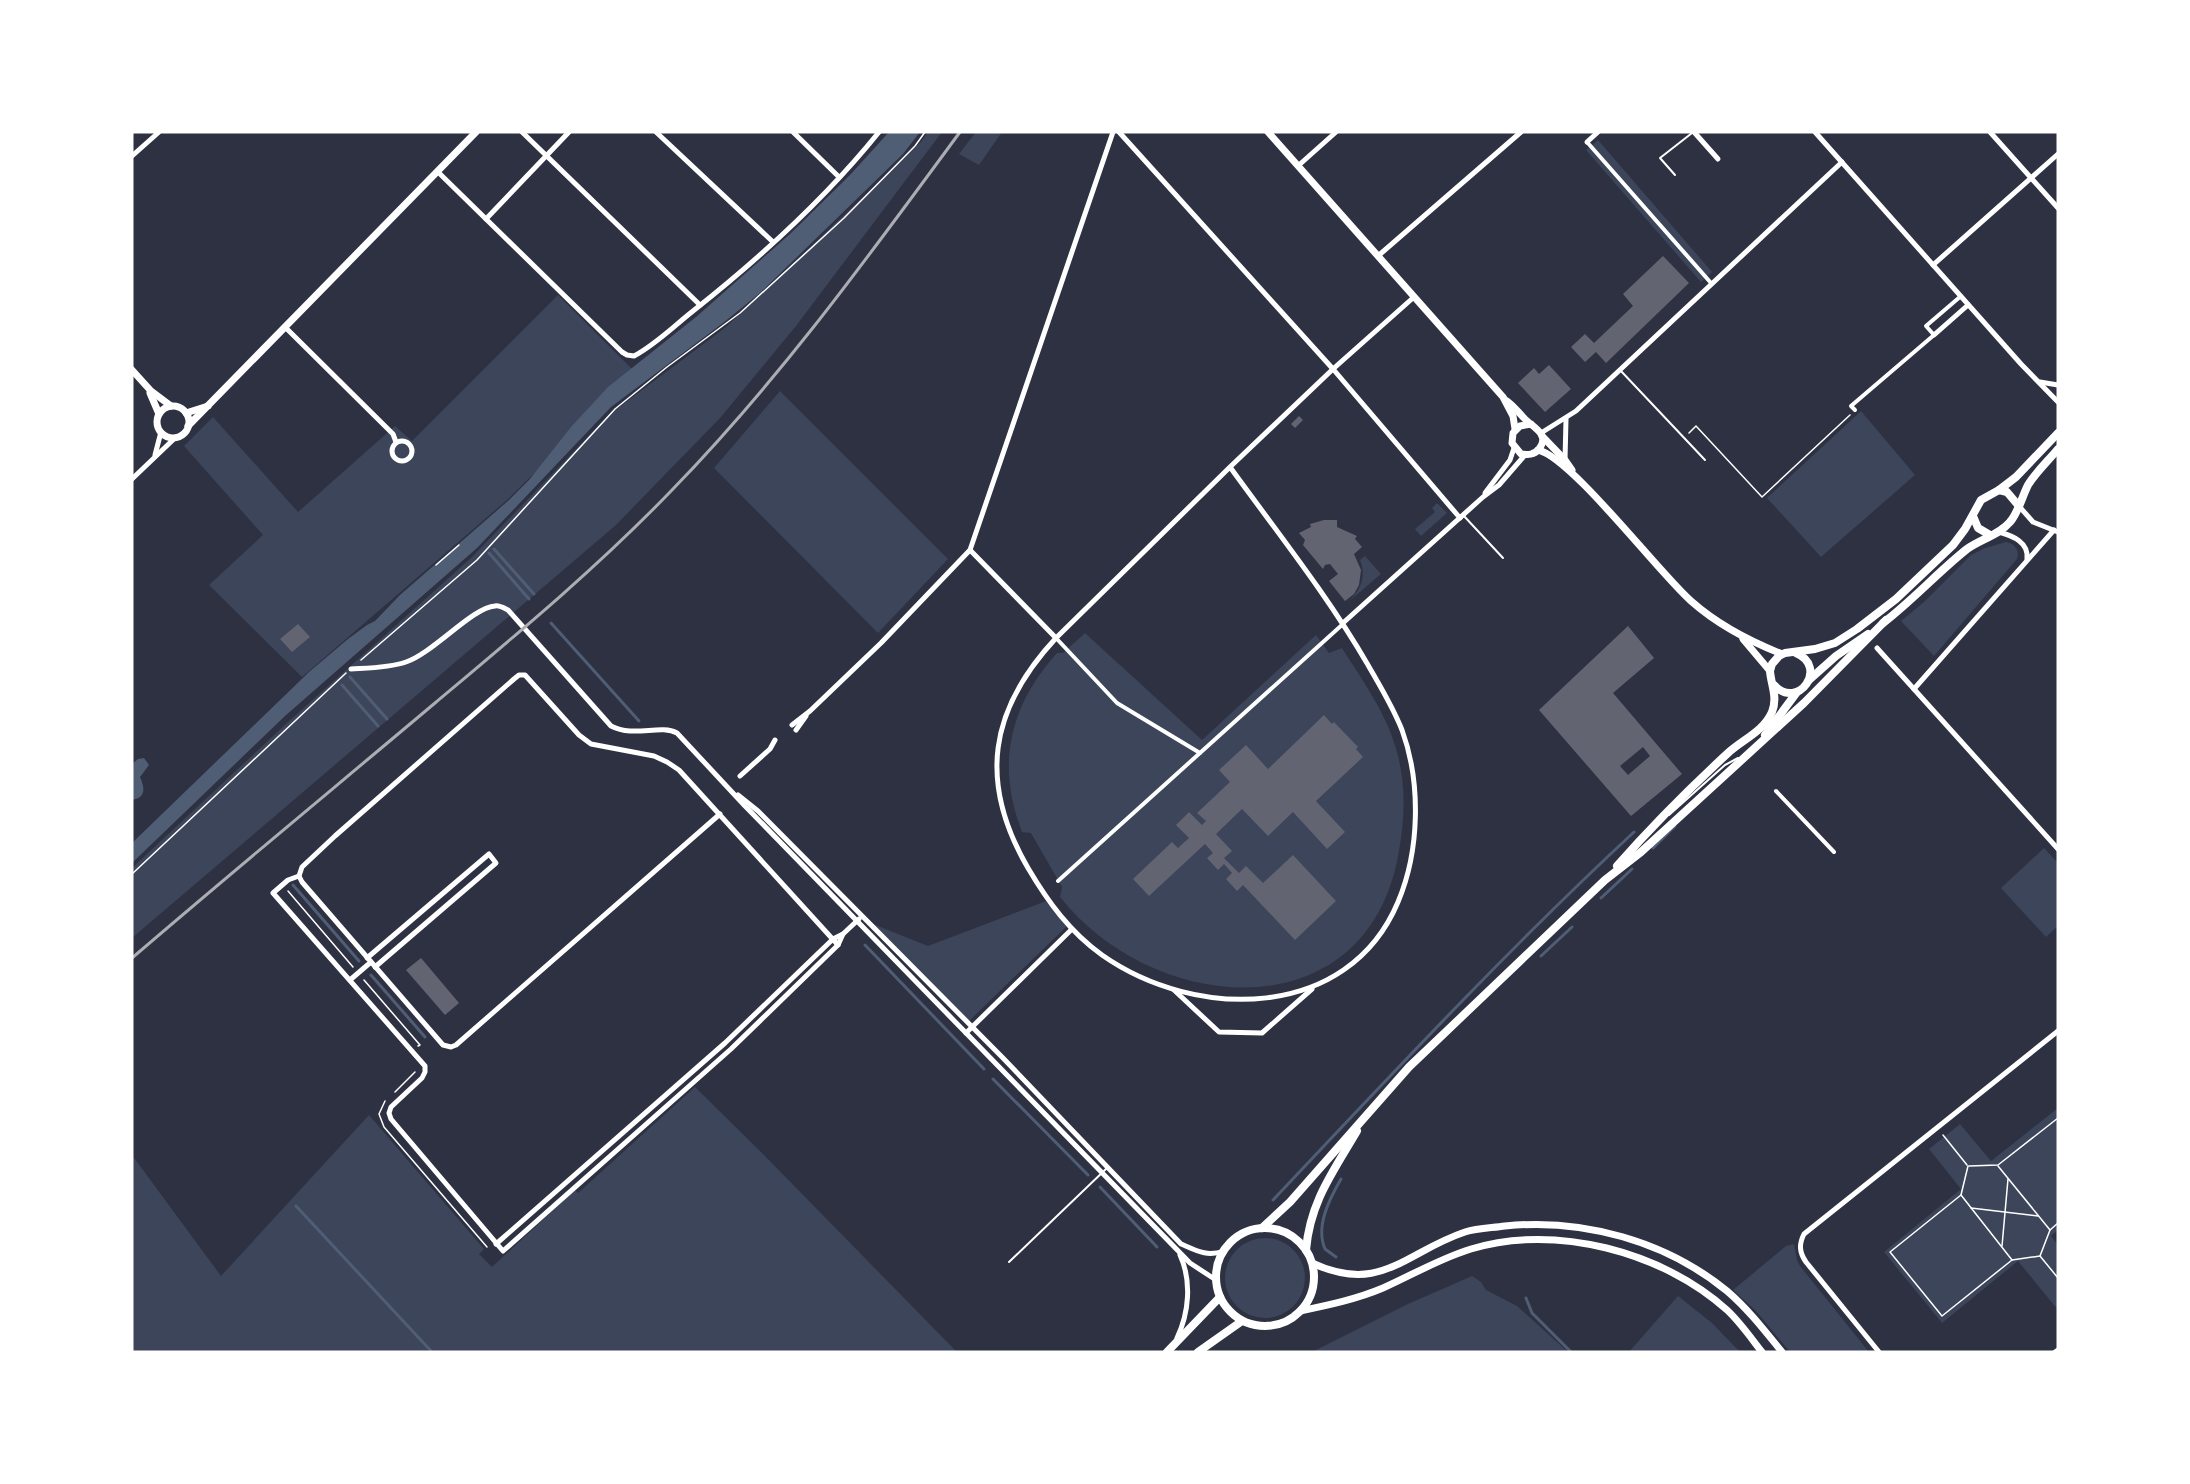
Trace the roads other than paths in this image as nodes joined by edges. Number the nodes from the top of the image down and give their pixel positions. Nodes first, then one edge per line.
1 (159, 132) edge
2 (476, 132) edge
3 (522, 132) edge
4 (569, 132) edge
5 (656, 132) edge
6 (793, 132) edge
7 (879, 132) edge
8 (1113, 132) edge
9 (1119, 132) edge
10 (1268, 132) edge
11 (1336, 132) edge
12 (1521, 132) edge
13 (1598, 132) edge
14 (1694, 132) edge
15 (1815, 132) edge
16 (1990, 132) edge
17 (1587, 142) joint
18 (2058, 154) edge
19 (132, 156) edge
20 (547, 156) junction
21 (1718, 159) dead end
22 (1842, 162) junction
23 (1299, 165) junction
24 (438, 172) junction
25 (1675, 175) dead end
26 (839, 177) junction
27 (2031, 178) junction
28 (2058, 208) edge
29 (486, 219) junction
30 (773, 242) junction
31 (1378, 256) junction
32 (1933, 265) junction
33 (1712, 283) junction
34 (1961, 296) junction
35 (1414, 297) junction
36 (1968, 304) junction
37 (700, 305) junction
38 (286, 327) junction
39 (1934, 335) junction
40 (1333, 369) junction
41 (132, 370) edge
42 (1620, 370) junction
43 (2040, 382) junction
44 (144, 384) junction
45 (2058, 385) edge
46 (1503, 397) junction
47 (2058, 402) edge
48 (210, 405) junction
49 (171, 406) junction
50 (1855, 410) road end
51 (186, 413) junction
52 (159, 414) junction
53 (1566, 420) junction
54 (1531, 424) junction
55 (188, 426) junction
56 (1515, 429) junction
57 (161, 432) junction
58 (2058, 432) edge
59 (1542, 435) junction
60 (177, 437) junction
61 (396, 442) dead end
62 (1514, 448) junction
63 (2058, 449) edge
64 (1538, 450) junction
65 (1525, 455) junction
66 (154, 457) junction
67 (1565, 460) junction
68 (1705, 460) dead end
69 (1230, 467) junction
70 (1576, 477) junction
71 (132, 479) edge
72 (1999, 490) junction
73 (1483, 497) junction
74 (2018, 505) junction
75 (1461, 516) junction
76 (1973, 516) junction
77 (2056, 531) edge
78 (1995, 533) junction
79 (970, 550) junction
80 (1503, 558) dead end
81 (2026, 560) junction
82 (1886, 620) junction
83 (1343, 623) junction
84 (1741, 637) junction
85 (1056, 638) junction
86 (1877, 648) dead end
87 (1796, 653) junction
88 (1782, 654) junction
89 (351, 669) road end
90 (1770, 671) junction
91 (1809, 680) junction
92 (1774, 685) junction
93 (1914, 689) junction
94 (1797, 692) junction
95 (794, 727) dead end
96 (778, 743) dead end
97 (1754, 749) junction
98 (1200, 753) junction
99 (1744, 758) junction
100 (740, 776) dead end
101 (730, 789) junction
102 (1776, 790) dead end
103 (720, 814) junction
104 (1653, 825) junction
105 (2058, 849) edge
106 (1834, 852) dead end
107 (299, 876) junction
108 (1605, 880) junction
109 (1058, 881) dead end
110 (863, 916) junction
111 (857, 921) junction
112 (1072, 929) junction
113 (843, 934) junction
114 (833, 939) junction
115 (838, 945) junction
116 (371, 962) junction
117 (350, 980) junction
118 (1317, 985) junction
119 (1173, 989) junction
120 (972, 1027) junction
121 (2058, 1031) edge
122 (966, 1033) junction
123 (1368, 1113) junction
124 (1109, 1167) junction
125 (1102, 1172) junction
126 (1262, 1228) junction
127 (496, 1244) junction
128 (1176, 1248) junction
129 (1306, 1250) junction
130 (1224, 1251) junction
131 (1009, 1262) dead end
132 (1312, 1263) junction
133 (1216, 1280) junction
134 (1220, 1297) junction
135 (1300, 1311) junction
136 (1242, 1321) junction
137 (1171, 1349) edge
138 (1198, 1352) edge
139 (1762, 1352) edge
140 (1782, 1352) edge
141 (1879, 1352) edge

1 - 19 street
2 - 24 street
3 - 20 street
4 - 20 street
5 - 30 street
6 - 26 street
7 - 26 street
8 - 79 street
9 - 40 street
10 - 23 street
11 - 23 street
12 - 31 street
13 - 17 street
14 - 21 street
14 - 25 lane
15 - 22 street
16 - 27 street
17 - 33 street
18 - 27 street
20 - 29 street
20 - 37 street
22 - 32 street
22 - 33 street
23 - 31 street
24 - 29 street
24 - 38 street
26 - 30 street
27 - 28 street
27 - 32 street
29 - 37 street
30 - 37 street
31 - 35 street
32 - 34 street
33 - 42 street
34 - 36 street
34 - 39 street
35 - 40 street
35 - 46 street
36 - 39 street
36 - 43 street
38 - 48 street
38 - 61 street
39 - 50 street
40 - 69 street
40 - 75 street
41 - 44 street
42 - 53 street
42 - 68 lane
43 - 45 street
43 - 47 street
44 - 49 street
44 - 52 street
46 - 54 street
46 - 56 street
48 - 51 street
48 - 55 street
49 - 51 street
49 - 52 street
51 - 55 street
52 - 57 street
53 - 59 street
53 - 67 street
54 - 56 street
54 - 59 street
55 - 60 street
56 - 62 street
57 - 60 street
57 - 66 street
58 - 72 main road
59 - 64 street
59 - 67 street
60 - 66 street
62 - 65 street
62 - 73 street
63 - 74 main road
64 - 65 street
64 - 70 street
65 - 73 street
66 - 71 street
67 - 70 street
69 - 83 street
69 - 85 street
70 - 84 street
72 - 74 main road
72 - 76 main road
73 - 75 street
74 - 77 street
74 - 78 main road
75 - 80 lane
75 - 83 street
76 - 78 main road
76 - 87 main road
77 - 81 street
78 - 81 street
78 - 82 main road
79 - 85 street
79 - 95 street
81 - 93 street
82 - 91 main road
82 - 97 main road
83 - 98 street
83 - 118 street
84 - 88 street
84 - 90 street
85 - 98 street
85 - 112 street
86 - 93 street
87 - 88 main road
87 - 91 main road
88 - 90 main road
89 - 101 street
90 - 92 main road
91 - 94 main road
92 - 94 main road
92 - 104 main road
93 - 105 street
94 - 97 main road
96 - 100 street
97 - 99 main road
98 - 109 street
99 - 104 lane
99 - 108 main road
101 - 110 street
101 - 111 street
102 - 106 street
103 - 107 street
103 - 114 street
103 - 116 street
104 - 108 main road
107 - 116 street
107 - 117 street
108 - 123 main road
110 - 111 street
110 - 120 street
111 - 113 street
111 - 122 street
112 - 119 street
112 - 120 street
113 - 114 street
113 - 115 street
114 - 115 street
114 - 127 street
115 - 127 street
116 - 116 street
116 - 117 street
117 - 127 street
118 - 119 street
118 - 119 street
120 - 122 street
120 - 124 street
121 - 141 street
122 - 125 street
123 - 126 main road
123 - 129 main road
124 - 125 lane
124 - 130 street
125 - 128 street
125 - 131 lane
126 - 129 main road
126 - 130 main road
128 - 133 street
128 - 137 street
129 - 132 main road
130 - 133 main road
132 - 135 main road
132 - 140 street
133 - 134 main road
134 - 136 main road
134 - 137 main road
135 - 136 main road
135 - 139 street
136 - 138 main road

